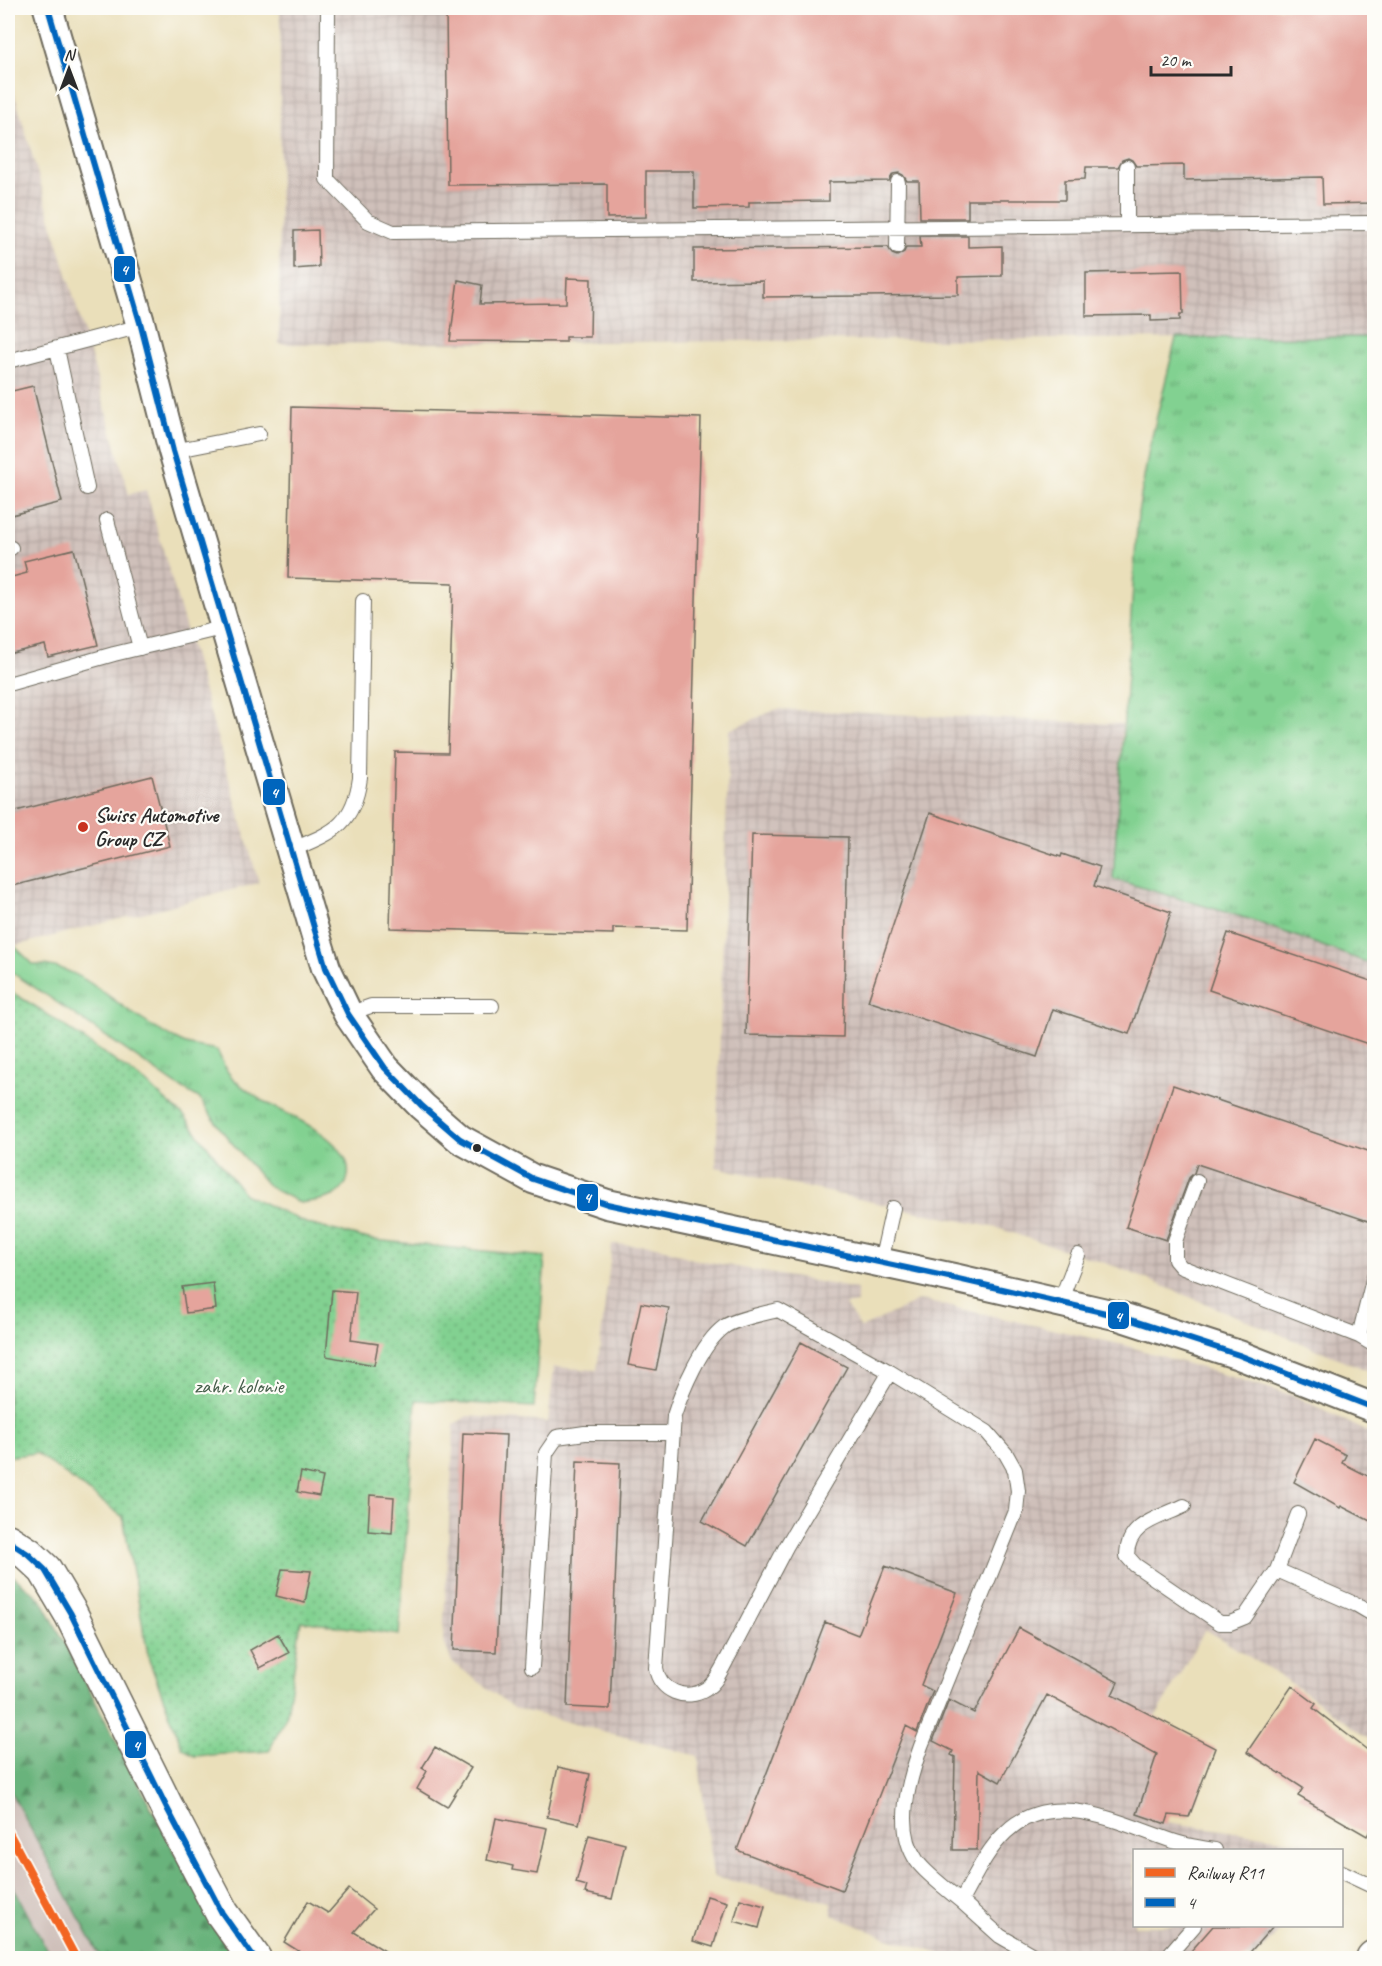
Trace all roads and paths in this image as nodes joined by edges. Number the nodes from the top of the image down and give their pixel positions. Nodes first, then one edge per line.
1 (48, 8) edge
2 (328, 8) edge
3 (1127, 166) dead end
4 (898, 182) dead end
5 (1374, 224) edge
6 (1127, 225) junction
7 (897, 227) junction
8 (897, 247) dead end
9 (141, 326) junction
10 (57, 349) junction
11 (8, 361) edge
12 (259, 434) dead end
13 (174, 451) junction
14 (87, 488) dead end
15 (107, 520) dead end
16 (363, 601) dead end
17 (226, 627) junction
18 (140, 648) junction
19 (8, 684) edge
20 (290, 851) junction
21 (492, 1006) dead end
22 (348, 1014) junction
23 (1197, 1181) dead end
24 (893, 1208) dead end
25 (1078, 1255) dead end
26 (881, 1262) junction
27 (1374, 1276) edge
28 (1060, 1302) junction
29 (1359, 1336) junction
30 (1374, 1345) edge
31 (890, 1372) junction
32 (1374, 1408) edge
33 (673, 1433) junction
34 (1184, 1506) dead end
35 (1298, 1514) dead end
36 (8, 1541) edge
37 (1276, 1570) junction
38 (1374, 1615) edge
39 (532, 1667) dead end
40 (1206, 1849) edge
41 (1343, 1873) edge
42 (1374, 1887) edge
43 (962, 1902) junction
44 (1193, 1927) edge
45 (254, 1959) edge
46 (1038, 1959) edge
47 (1166, 1959) edge

1 - 9 street
2 - 7 lane
3 - 6 lane
4 - 7 lane
5 - 6 lane
6 - 7 lane
7 - 8 lane
9 - 10 lane
9 - 13 street
10 - 11 lane
10 - 14 lane
12 - 13 lane
13 - 17 street
15 - 18 lane
16 - 20 lane
17 - 18 lane
17 - 20 street
18 - 19 lane
20 - 22 street
21 - 22 lane
22 - 26 street
23 - 29 lane
24 - 26 lane
25 - 28 lane
26 - 28 street
27 - 29 lane
28 - 32 street
29 - 30 lane
31 - 33 lane
31 - 33 lane
31 - 43 lane
33 - 39 lane
34 - 37 lane
35 - 37 lane
36 - 45 street
37 - 38 lane
40 - 43 lane
41 - 42 lane
43 - 46 lane
44 - 47 lane

